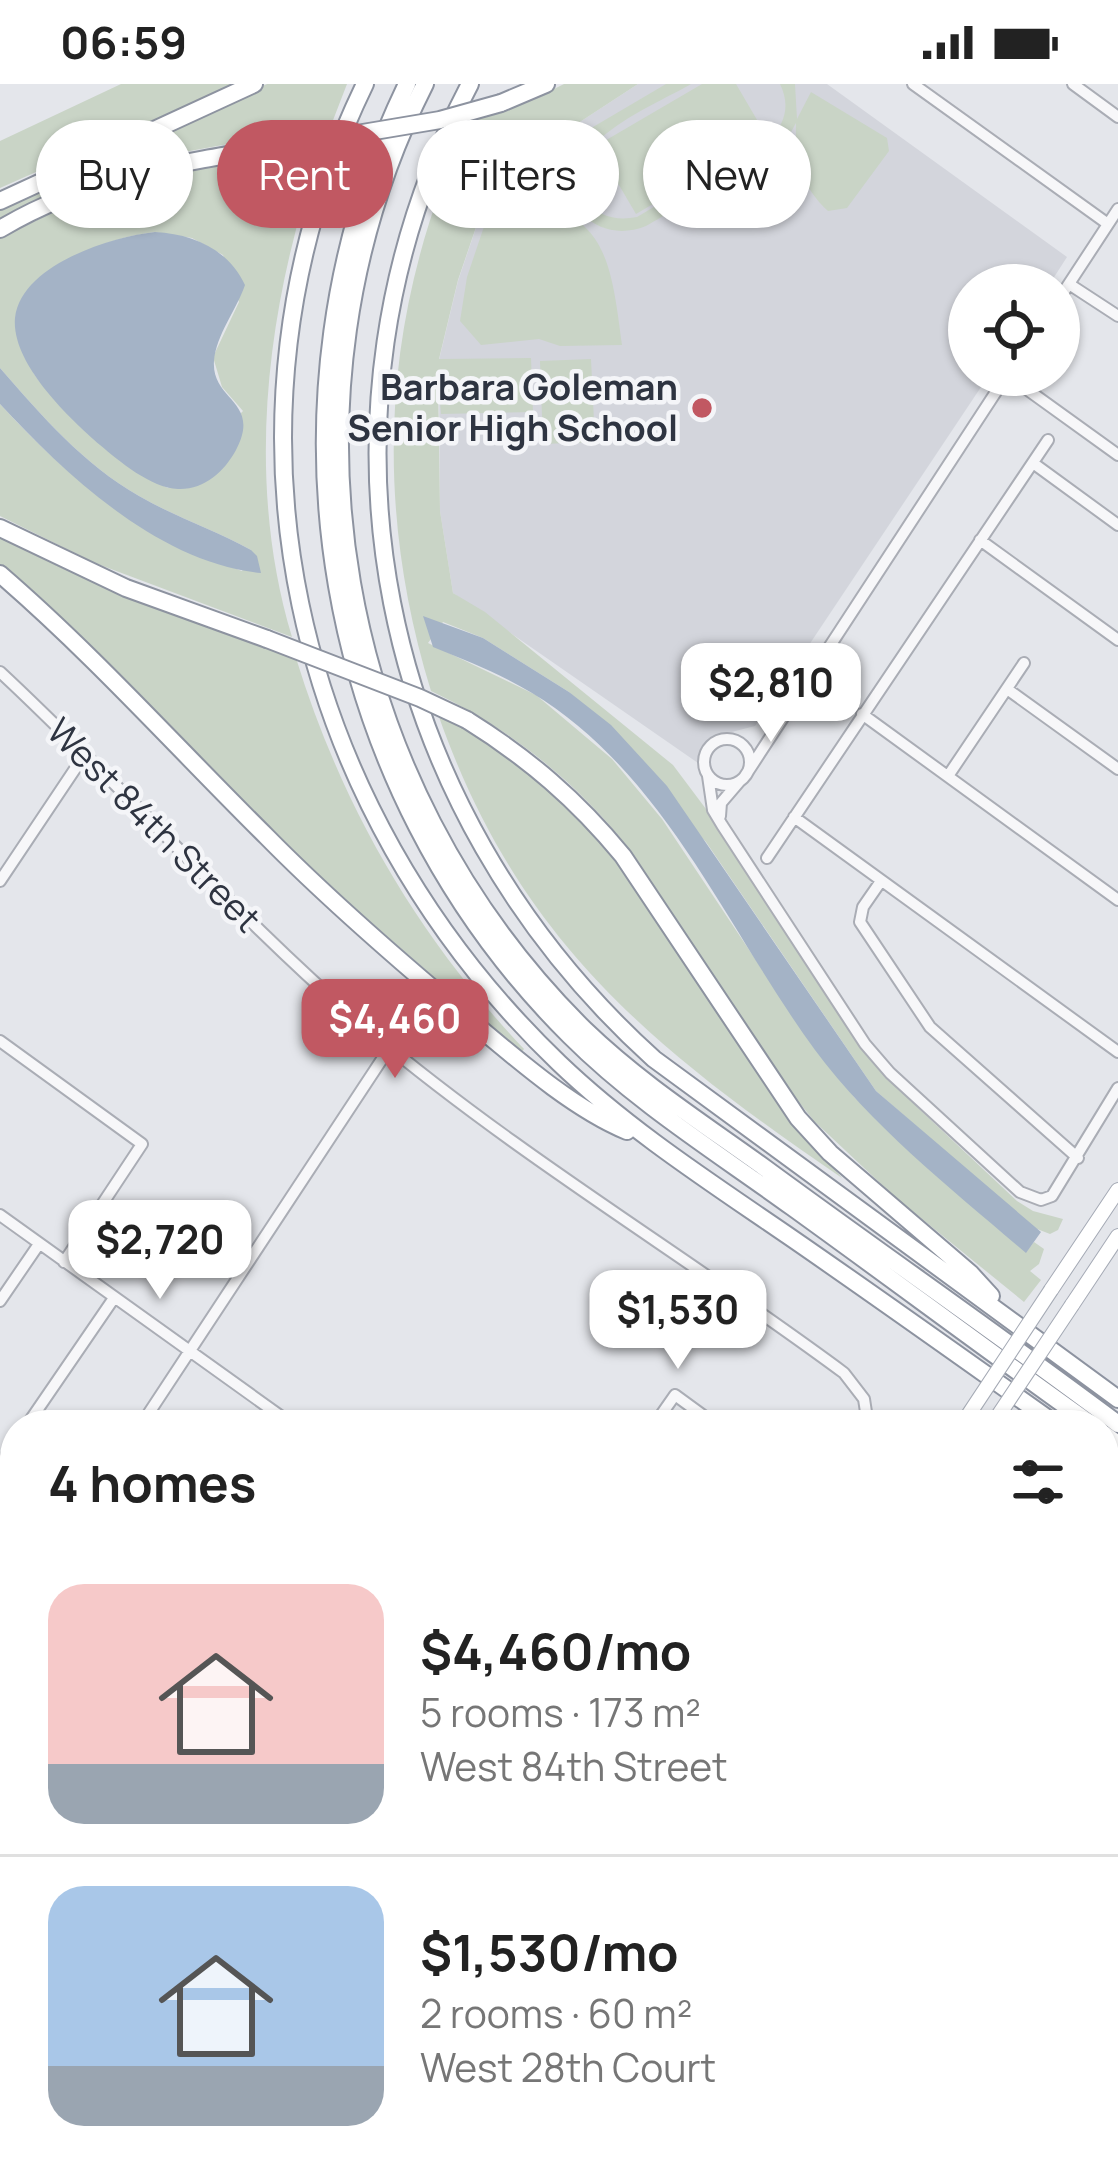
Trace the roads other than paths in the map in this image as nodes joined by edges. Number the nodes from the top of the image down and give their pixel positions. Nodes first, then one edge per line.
1 (254, 84) edge
2 (365, 84) edge
3 (407, 84) edge
4 (425, 84) edge
5 (470, 84) edge
6 (546, 84) edge
7 (913, 84) edge
8 (1073, 84) edge
9 (1118, 116) edge
10 (0, 201) edge
11 (1118, 208) edge
12 (1108, 224) junction
13 (0, 229) edge
14 (1080, 268) edge
15 (1080, 291) edge
16 (1118, 316) edge
17 (993, 396) edge
18 (1036, 396) edge
19 (1048, 440) dead end
20 (1118, 455) edge
21 (1033, 463) junction
22 (1118, 525) edge
23 (0, 528) edge
24 (980, 540) junction
25 (0, 574) edge
26 (1118, 640) edge
27 (1024, 662) dead end
28 (0, 673) edge
29 (1006, 689) junction
30 (862, 714) junction
31 (773, 732) junction
32 (735, 740) junction
33 (85, 754) junction
34 (1118, 769) edge
35 (708, 776) junction
36 (948, 776) junction
37 (742, 779) junction
38 (794, 818) junction
39 (722, 825) junction
40 (767, 858) dead end
41 (0, 881) edge
42 (880, 881) junction
43 (1118, 900) edge
44 (0, 1040) edge
45 (390, 1048) junction
46 (1118, 1052) edge
47 (1118, 1088) edge
48 (650, 1141) junction
49 (1078, 1159) junction
50 (1118, 1190) edge
51 (0, 1215) edge
52 (1118, 1236) edge
53 (39, 1244) junction
54 (64, 1262) junction
55 (114, 1298) junction
56 (0, 1299) edge
57 (1011, 1319) junction
58 (190, 1351) junction
59 (1118, 1399) edge
60 (37, 1410) edge
61 (151, 1410) edge
62 (272, 1410) edge
63 (664, 1410) edge
64 (696, 1410) edge
65 (865, 1410) edge
66 (971, 1410) edge
67 (1002, 1410) edge
68 (1036, 1410) edge
69 (1071, 1410) edge
70 (1099, 1410) edge

1 - 10 highway
2 - 48 highway
3 - 69 highway
4 - 70 highway
5 - 57 highway
6 - 13 highway, bridge
7 - 12 street
8 - 9 street
11 - 12 street
12 - 14 street
15 - 16 street
17 - 31 street
18 - 20 street
19 - 21 street
21 - 22 street
21 - 24 street
23 - 57 highway, bridge
24 - 26 street
24 - 30 street
25 - 48 highway
27 - 29 street
28 - 33 street, West 84th Street
29 - 34 street
29 - 36 street
30 - 36 street
30 - 38 street
31 - 32 street
31 - 37 street
32 - 35 street
32 - 37 street
33 - 41 street
33 - 45 street, West 84th Street
35 - 37 street
35 - 39 street
36 - 43 street
37 - 39 street
38 - 40 street
38 - 42 street
39 - 49 street
42 - 46 street
42 - 49 street
44 - 54 street
45 - 58 street
45 - 65 street, West 84th Street
47 - 49 street
48 - 68 highway
50 - 66 main road, bridge
51 - 53 street
52 - 67 main road, bridge
53 - 54 street
53 - 56 street
54 - 55 street
55 - 58 street
55 - 60 street
57 - 59 highway
58 - 61 street
58 - 62 street
63 - 64 street

